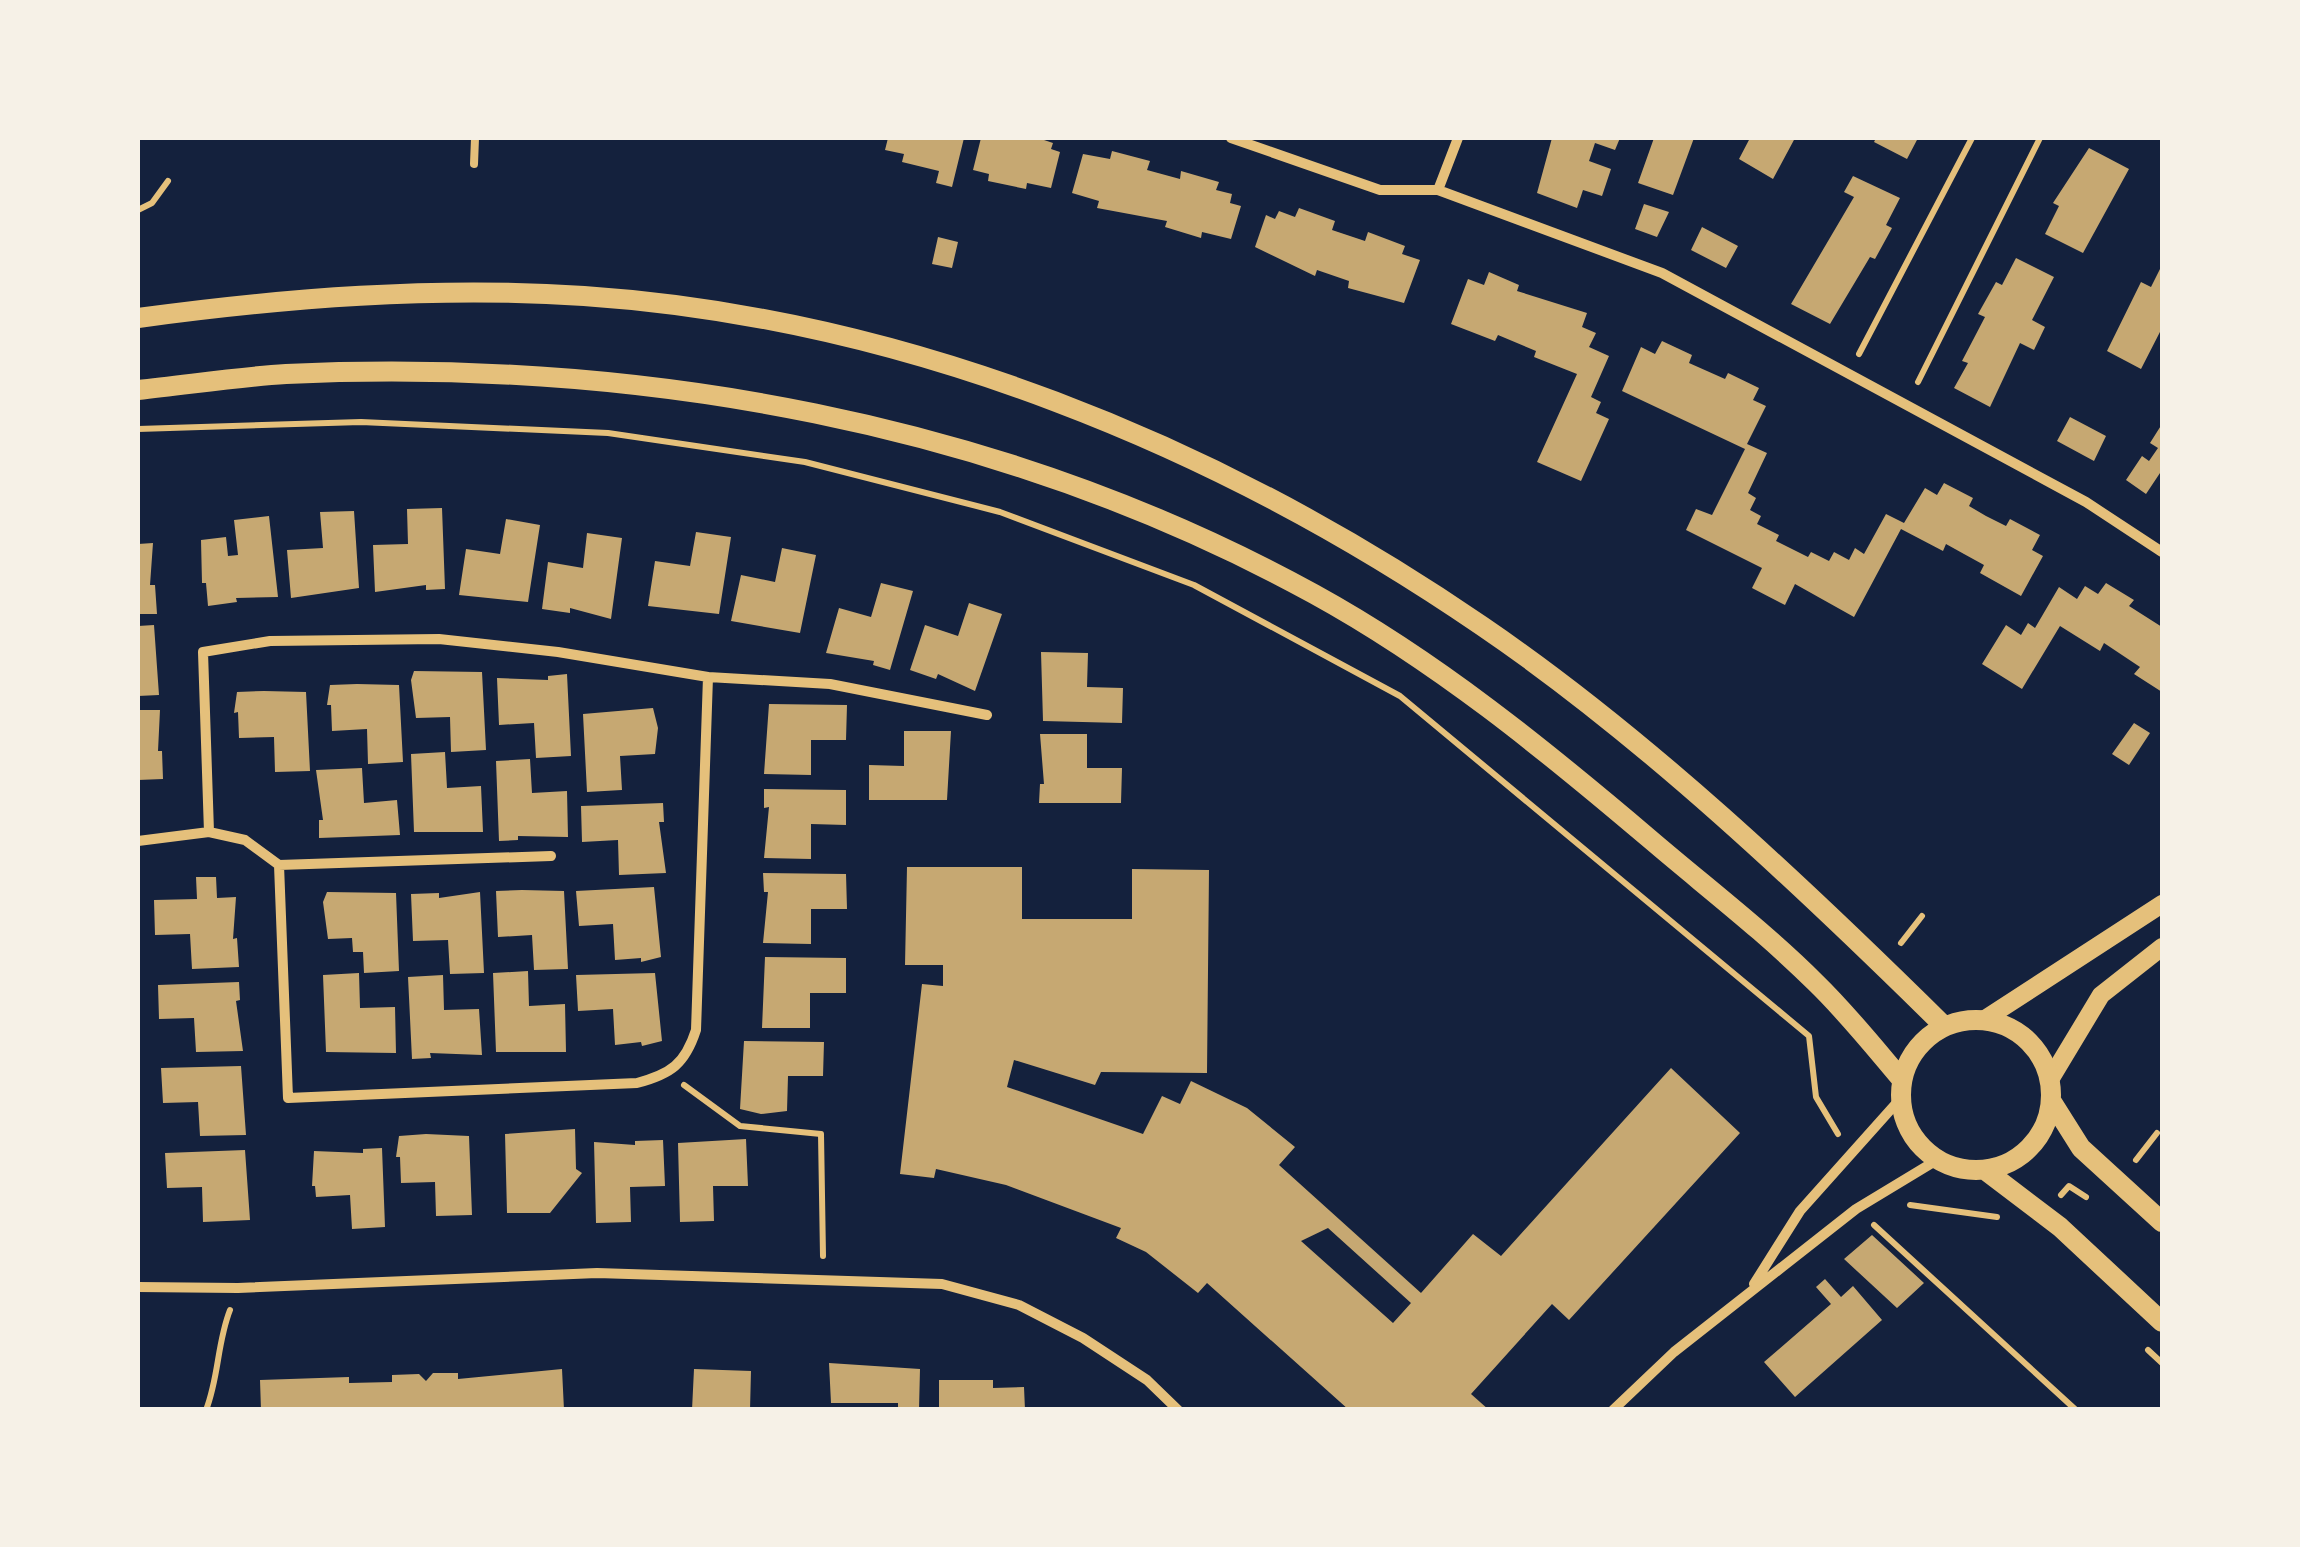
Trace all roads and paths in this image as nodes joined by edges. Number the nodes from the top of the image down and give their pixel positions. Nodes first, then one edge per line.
1 (474, 138) edge
2 (1231, 138) edge
3 (1458, 138) edge
4 (1972, 138) edge
5 (2040, 138) edge
6 (474, 164) dead end
7 (168, 181) dead end
8 (1438, 190) junction
9 (138, 210) edge
10 (138, 318) edge
11 (1850, 371) junction
12 (138, 390) edge
13 (1908, 402) junction
14 (138, 429) edge
15 (2162, 552) edge
16 (708, 677) junction
17 (987, 715) dead end
18 (209, 832) junction
19 (138, 841) edge
20 (551, 856) dead end
21 (279, 865) junction
22 (2162, 904) edge
23 (2162, 947) edge
24 (1985, 1019) junction
25 (1944, 1026) junction
26 (668, 1074) junction
27 (2051, 1078) junction
28 (1901, 1089) junction
29 (2052, 1102) junction
30 (1850, 1152) junction
31 (1937, 1160) junction
32 (1985, 1170) junction
33 (1882, 1190) junction
34 (1856, 1209) junction
35 (2005, 1218) dead end
36 (2162, 1222) edge
37 (823, 1278) junction
38 (138, 1286) edge
39 (238, 1288) junction
40 (1748, 1294) junction
41 (2162, 1322) edge
42 (2134, 1336) dead end
43 (2162, 1363) edge
44 (206, 1410) edge
45 (1178, 1410) edge
46 (1613, 1410) edge
47 (2076, 1410) edge

1 - 6 lane
2 - 8 street
3 - 8 street
4 - 11 path
5 - 13 path
7 - 9 path
8 - 11 street
10 - 25 main road
11 - 13 street
12 - 28 main road
13 - 15 street
14 - 30 path
16 - 17 street
16 - 18 street
16 - 26 street
18 - 19 street
18 - 21 street
20 - 21 street
21 - 26 street
22 - 24 street
23 - 27 street
24 - 25 main road
24 - 27 main road
25 - 28 main road
26 - 37 path
27 - 29 main road
28 - 30 street
28 - 31 main road
29 - 32 main road
29 - 36 main road
30 - 40 street
31 - 32 main road
31 - 33 street
32 - 41 main road
33 - 34 street
33 - 35 path
34 - 40 street
34 - 47 path
37 - 39 street
37 - 45 street
38 - 39 street
39 - 44 path
40 - 46 street
42 - 43 path

